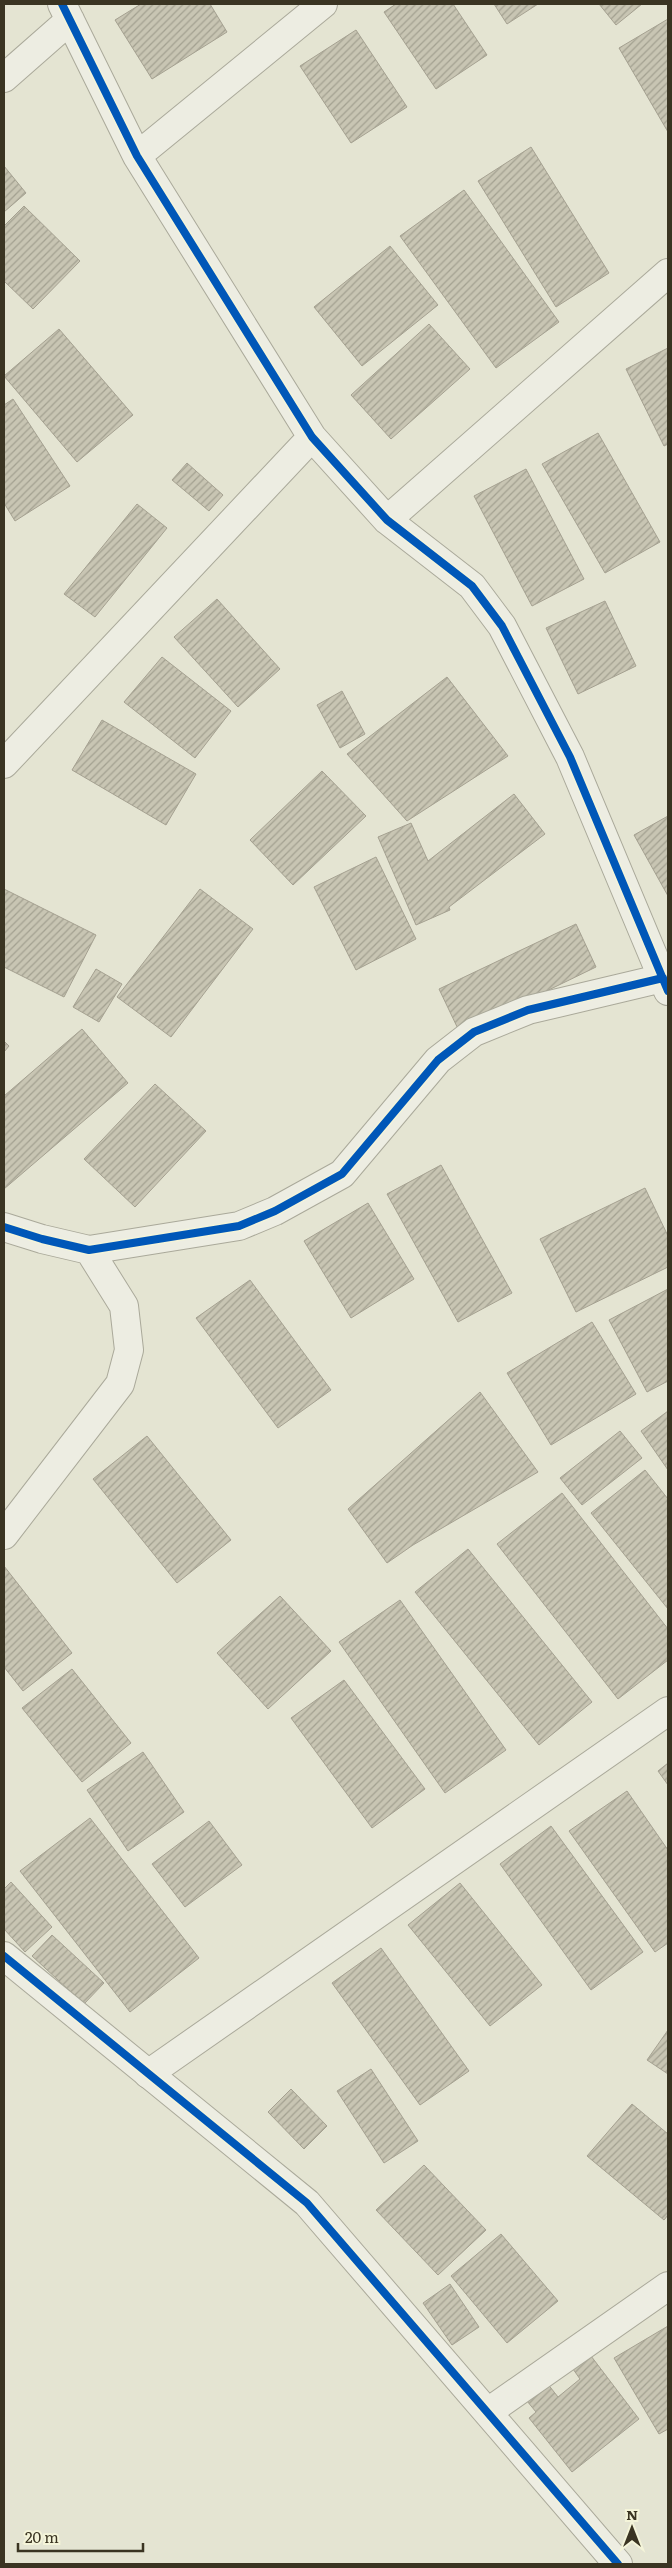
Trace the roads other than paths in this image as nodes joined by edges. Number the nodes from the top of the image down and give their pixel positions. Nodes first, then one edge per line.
1 (323, 4) edge
2 (66, 12) edge
3 (4, 78) edge
4 (137, 156) junction
5 (668, 273) edge
6 (312, 437) junction
7 (387, 520) junction
8 (4, 764) edge
9 (665, 984) edge
10 (4, 1227) edge
11 (89, 1250) junction
12 (4, 1535) edge
13 (668, 1711) edge
14 (4, 1956) edge
15 (148, 2074) junction
16 (668, 2286) edge
17 (488, 2412) junction
18 (618, 2564) edge

1 - 4 street
2 - 3 street
2 - 4 street
4 - 6 street
5 - 7 street
6 - 7 street
6 - 8 street
7 - 9 street
9 - 11 street
10 - 11 street
11 - 12 street
13 - 15 street
14 - 15 street
15 - 17 street
16 - 17 street
17 - 18 street

